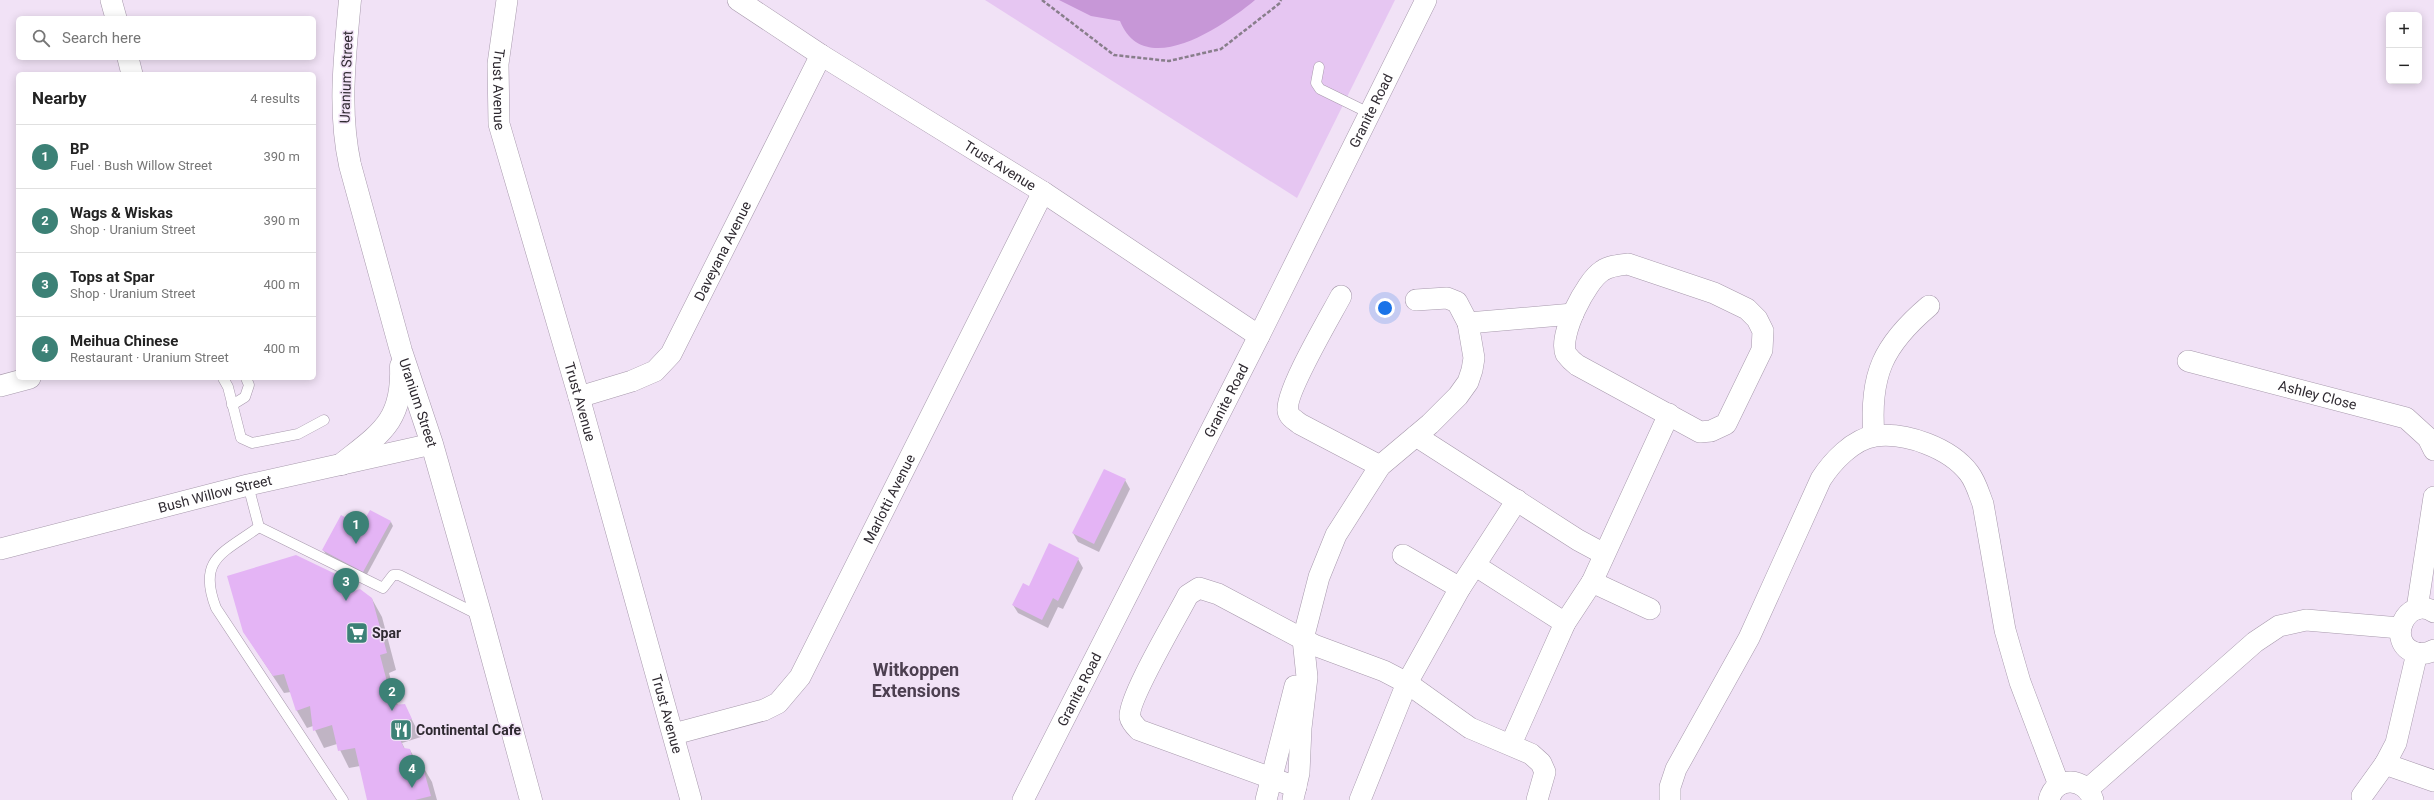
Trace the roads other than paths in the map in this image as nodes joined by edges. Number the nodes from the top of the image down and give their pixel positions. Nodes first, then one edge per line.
1 (111, 0) edge
2 (350, 0) edge
3 (507, 0) edge
4 (738, 0) edge
5 (1426, 0) edge
6 (115, 16) edge
7 (821, 55) junction
8 (128, 60) edge
9 (1319, 67) dead end
10 (132, 72) edge
11 (1369, 114) junction
12 (1043, 192) junction
13 (1341, 296) dead end
14 (1416, 300) dead end
15 (1929, 306) dead end
16 (1573, 314) junction
17 (1468, 323) junction
18 (1259, 336) junction
19 (401, 351) junction
20 (2188, 361) dead end
21 (22, 380) edge
22 (224, 380) edge
23 (247, 380) edge
24 (0, 386) edge
25 (579, 397) junction
26 (232, 405) junction
27 (1669, 414) junction
28 (324, 420) dead end
29 (1416, 436) junction
30 (1874, 436) junction
31 (2432, 441) edge
32 (432, 444) junction
33 (342, 464) junction
34 (1380, 466) junction
35 (248, 485) junction
36 (2434, 497) edge
37 (1517, 500) junction
38 (259, 527) junction
39 (0, 549) edge
40 (1604, 554) junction
41 (1403, 555) dead end
42 (1476, 566) junction
43 (1592, 582) junction
44 (1460, 588) junction
45 (1650, 609) dead end
46 (2425, 611) edge
47 (481, 616) junction
48 (1566, 623) junction
49 (2400, 628) junction
50 (1304, 639) junction
51 (2425, 651) edge
52 (1304, 661) junction
53 (1407, 683) junction
54 (674, 734) junction
55 (1511, 744) junction
56 (2385, 764) junction
57 (2434, 781) edge
58 (1267, 792) edge
59 (2054, 792) edge
60 (1294, 793) edge
61 (2090, 795) edge
62 (2362, 796) dead end
63 (343, 800) edge
64 (531, 800) edge
65 (692, 800) edge
66 (1023, 800) edge
67 (1360, 800) edge
68 (1537, 800) edge
69 (1670, 800) edge

1 - 6 street
2 - 19 street, Uranium Street
3 - 25 street, Trust Avenue
4 - 7 street, Trust Avenue
5 - 11 street, Granite Road
7 - 12 street, Trust Avenue
7 - 25 street, Daveyana Avenue
8 - 10 street
9 - 11 lane
11 - 18 street, Granite Road
12 - 18 street, Trust Avenue
12 - 54 street, Marlotti Avenue
13 - 34 street
14 - 17 street
15 - 30 street
16 - 17 street
16 - 27 street
16 - 27 street
17 - 29 street
18 - 66 street, Granite Road
19 - 32 street, Uranium Street
19 - 33 street
20 - 31 street, Ashley Close
21 - 24 street
22 - 26 lane
23 - 26 lane
25 - 54 street, Trust Avenue
26 - 28 lane
27 - 40 street
29 - 34 street
29 - 37 street
30 - 59 street
30 - 69 street
32 - 33 street, Bush Willow Street
32 - 47 street, Uranium Street
33 - 35 street, Bush Willow Street
34 - 50 street
35 - 38 lane
35 - 39 street, Bush Willow Street
36 - 46 street
37 - 40 street
37 - 42 street
38 - 47 lane
38 - 63 lane
40 - 43 street
41 - 44 street
42 - 44 street
42 - 48 street
43 - 45 street
43 - 48 street
44 - 53 street
46 - 49 street
47 - 64 street, Uranium Street
48 - 55 street
49 - 51 street
49 - 61 street
50 - 52 street
50 - 53 street
50 - 58 street
51 - 56 street
52 - 58 street
52 - 60 street
53 - 55 street
53 - 67 street
54 - 65 street, Trust Avenue
55 - 68 street
56 - 57 street
56 - 62 street
58 - 60 street
59 - 61 street

